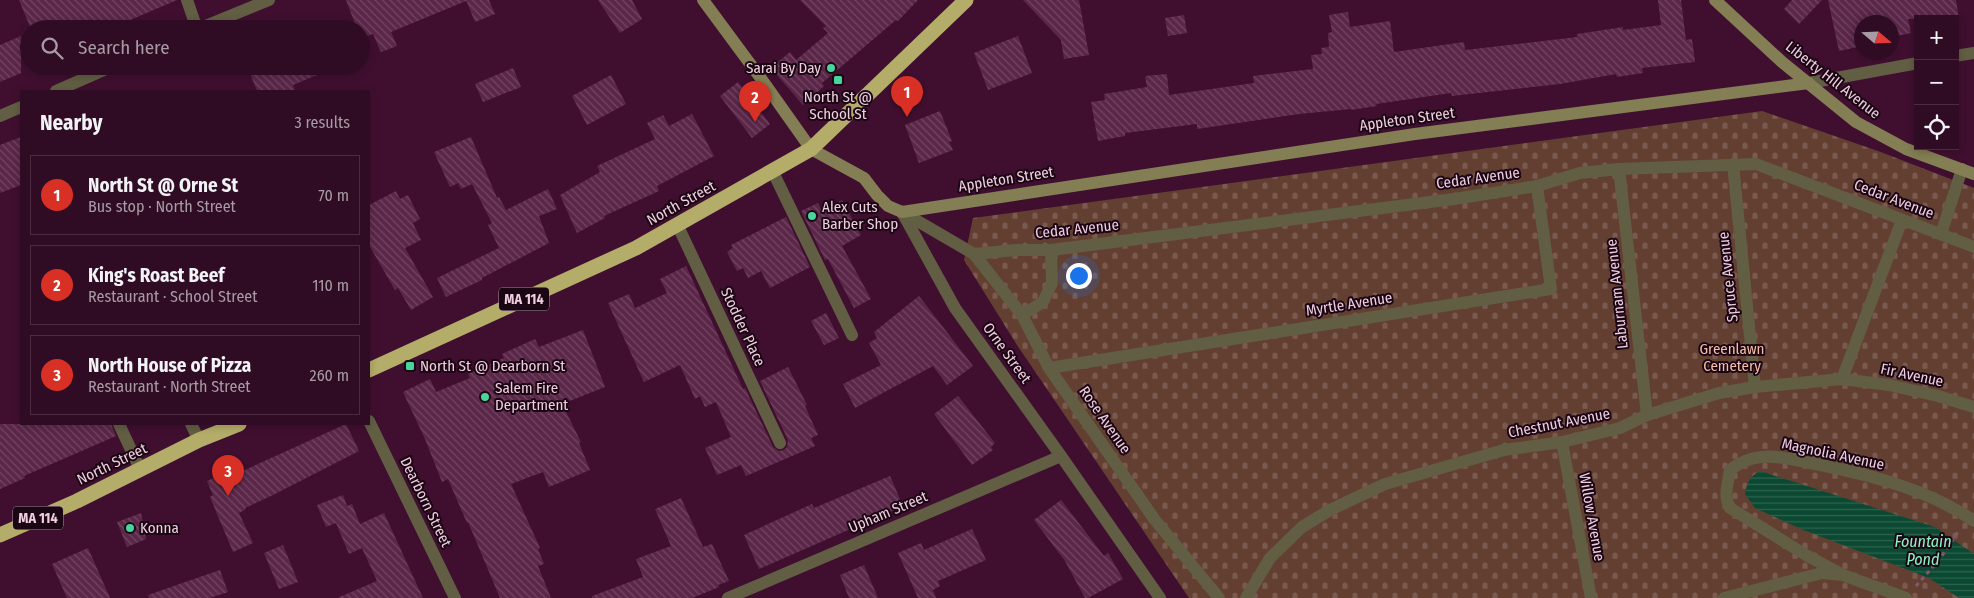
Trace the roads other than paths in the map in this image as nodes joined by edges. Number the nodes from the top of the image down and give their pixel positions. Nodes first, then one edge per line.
1 (187, 0) edge
2 (269, 0) edge
3 (703, 0) edge
4 (966, 0) edge
5 (1715, 0) edge
6 (195, 20) edge
7 (220, 20) edge
8 (1974, 54) edge
9 (1959, 56) edge
10 (1914, 64) edge
11 (92, 75) edge
12 (1809, 83) junction
13 (58, 90) edge
14 (20, 107) edge
15 (0, 116) edge
16 (811, 149) junction
17 (1733, 164) junction
18 (1620, 169) junction
19 (772, 170) junction
20 (1962, 170) junction
21 (1974, 174) edge
22 (1537, 186) junction
23 (902, 212) junction
24 (1902, 220) junction
25 (677, 224) junction
26 (1941, 234) junction
27 (1974, 246) edge
28 (1051, 250) junction
29 (974, 254) junction
30 (1022, 315) junction
31 (852, 335) dead end
32 (1049, 368) junction
33 (370, 370) edge
34 (1842, 379) junction
35 (1755, 386) junction
36 (1974, 408) edge
37 (1647, 415) junction
38 (370, 422) edge
39 (119, 425) edge
40 (192, 425) edge
41 (236, 425) edge
42 (199, 440) junction
43 (1562, 442) junction
44 (780, 443) dead end
45 (1061, 456) junction
46 (140, 469) junction
47 (1970, 518) edge
48 (0, 535) edge
49 (1843, 576) junction
50 (1909, 595) edge
51 (455, 598) edge
52 (728, 598) edge
53 (1160, 598) edge
54 (1219, 598) edge
55 (1246, 598) edge
56 (1591, 598) edge
57 (1724, 598) edge

1 - 6 street
2 - 7 street
3 - 16 street
4 - 16 highway, North Street / MA 114
5 - 12 street, Liberty Hill Avenue
8 - 9 street
10 - 12 street, Appleton Street
11 - 13 street
12 - 20 street, Liberty Hill Avenue
12 - 23 street, Appleton Street
14 - 15 street
16 - 19 highway, North Street / MA 114
16 - 23 street, Orne Street
17 - 18 street, Cedar Avenue
17 - 24 street, Cedar Avenue
17 - 35 street, Spruce Avenue
18 - 22 street, Cedar Avenue
18 - 37 street, Laburnam Avenue
19 - 25 highway, North Street / MA 114
19 - 31 street
20 - 21 street, Liberty Hill Avenue
20 - 26 street
22 - 28 street, Cedar Avenue
22 - 32 street, Myrtle Avenue
23 - 29 street
23 - 45 street, Orne Street
24 - 26 street, Cedar Avenue
24 - 34 street
25 - 33 highway, North Street / MA 114
25 - 44 street, Stodder Place
26 - 27 street, Cedar Avenue
28 - 29 street, Cedar Avenue
28 - 30 street
29 - 30 street, Rose Avenue
30 - 32 street, Rose Avenue
32 - 54 street, Rose Avenue
34 - 35 street, Chestnut Avenue
34 - 36 street, Fir Avenue
35 - 37 street, Chestnut Avenue
37 - 43 street, Chestnut Avenue
38 - 51 street, Dearborn Street
39 - 46 street
40 - 42 street
41 - 42 highway, North Street / MA 114
42 - 46 highway, North Street / MA 114
43 - 55 street, Chestnut Avenue
43 - 56 street, Willow Avenue
45 - 52 street, Upham Street
45 - 53 street, Orne Street
46 - 48 highway, North Street / MA 114
47 - 49 street, Magnolia Avenue
49 - 50 street
49 - 57 street

